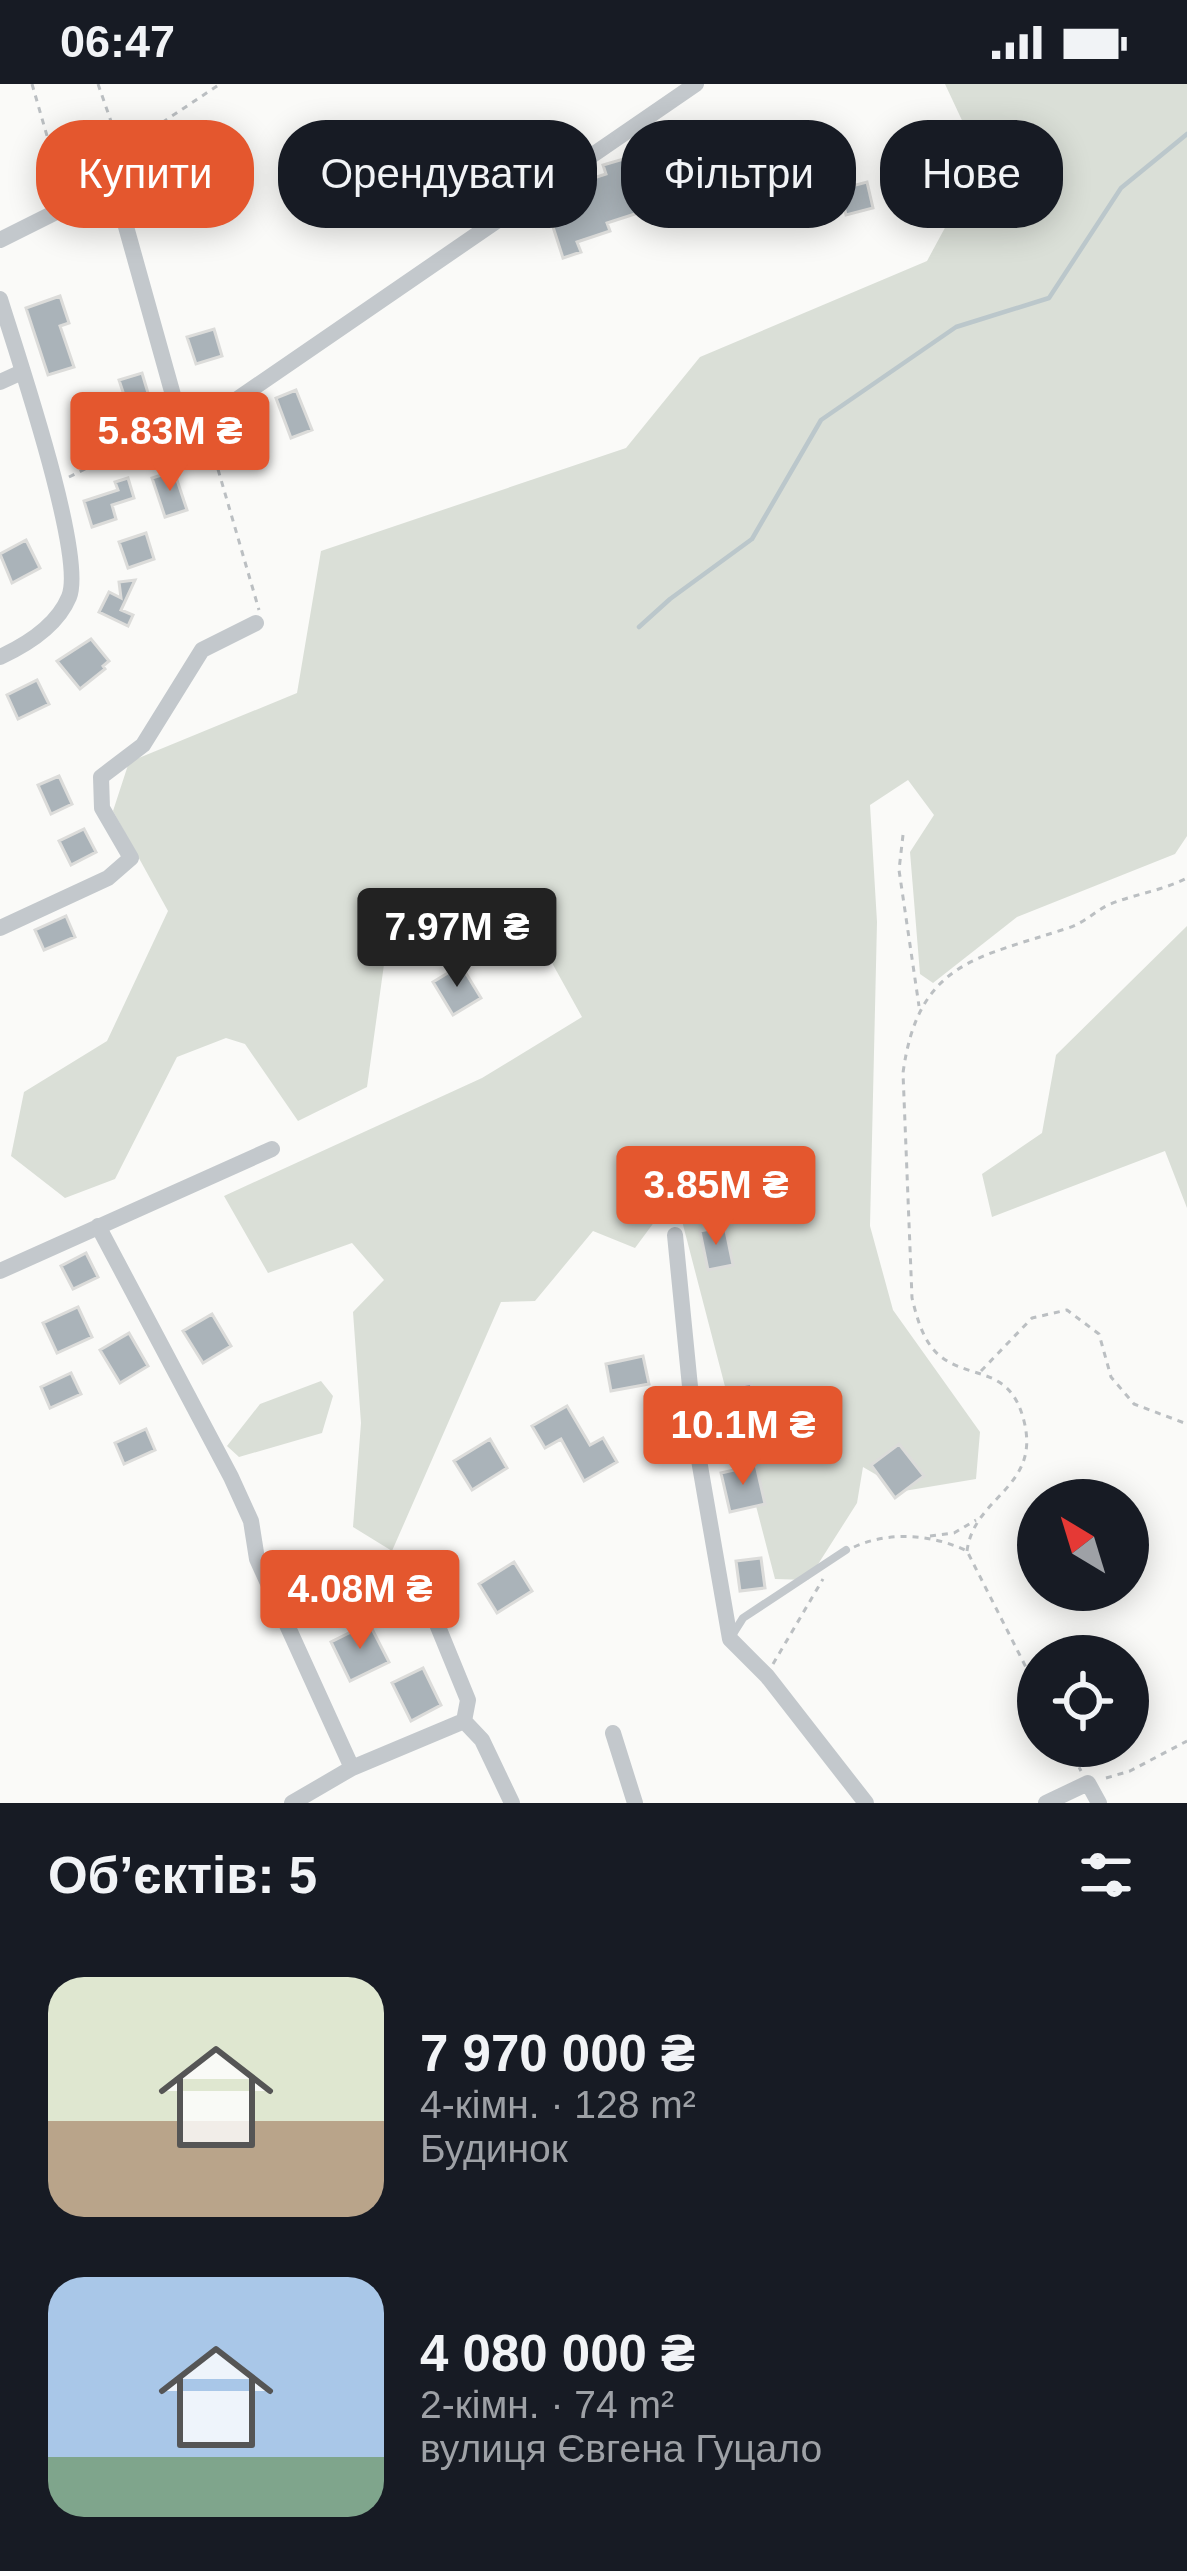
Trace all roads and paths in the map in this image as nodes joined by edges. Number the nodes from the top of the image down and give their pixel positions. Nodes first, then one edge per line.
1 (32, 84) edge
2 (98, 84) edge
3 (220, 84) edge
4 (696, 84) edge
5 (42, 120) edge
6 (111, 120) edge
7 (166, 120) edge
8 (36, 221) edge
9 (126, 228) edge
10 (0, 240) edge
11 (0, 299) edge
12 (22, 372) junction
13 (0, 382) edge
14 (180, 421) junction
15 (204, 422) junction
16 (56, 484) junction
17 (256, 623) joint
18 (0, 657) edge
19 (903, 835) dead end
20 (1187, 878) edge
21 (0, 928) edge
22 (920, 1008) junction
23 (272, 1149) dead end
24 (98, 1226) junction
25 (675, 1235) dead end
26 (0, 1271) edge
27 (981, 1371) junction
28 (1187, 1424) edge
29 (979, 1517) junction
30 (922, 1537) junction
31 (846, 1550) junction
32 (967, 1551) junction
33 (430, 1578) dead end
34 (730, 1639) junction
35 (1017, 1650) edge
36 (767, 1676) junction
37 (464, 1721) junction
38 (613, 1733) dead end
39 (1187, 1741) edge
40 (1079, 1767) edge
41 (352, 1768) junction
42 (1088, 1783) junction
43 (292, 1803) edge
44 (512, 1803) edge
45 (634, 1803) edge
46 (866, 1803) edge
47 (1046, 1803) edge
48 (1099, 1803) edge

1 - 5 path
2 - 6 path
3 - 7 path
4 - 15 street
8 - 10 street
9 - 14 street
11 - 12 street
12 - 13 street
12 - 16 street
14 - 15 street
14 - 16 path
15 - 17 path
16 - 18 street
17 - 21 street
19 - 22 path
20 - 22 path
22 - 27 path
23 - 24 street
24 - 26 street
24 - 41 street
25 - 34 street
27 - 28 path
27 - 29 path
29 - 30 path
29 - 32 path
30 - 31 path
30 - 32 path
31 - 34 lane
31 - 36 path
32 - 35 path
33 - 37 street
34 - 36 street
36 - 46 street
37 - 41 street
37 - 44 street
38 - 45 street
39 - 42 path
40 - 42 path
41 - 43 street
42 - 47 street
42 - 48 street

